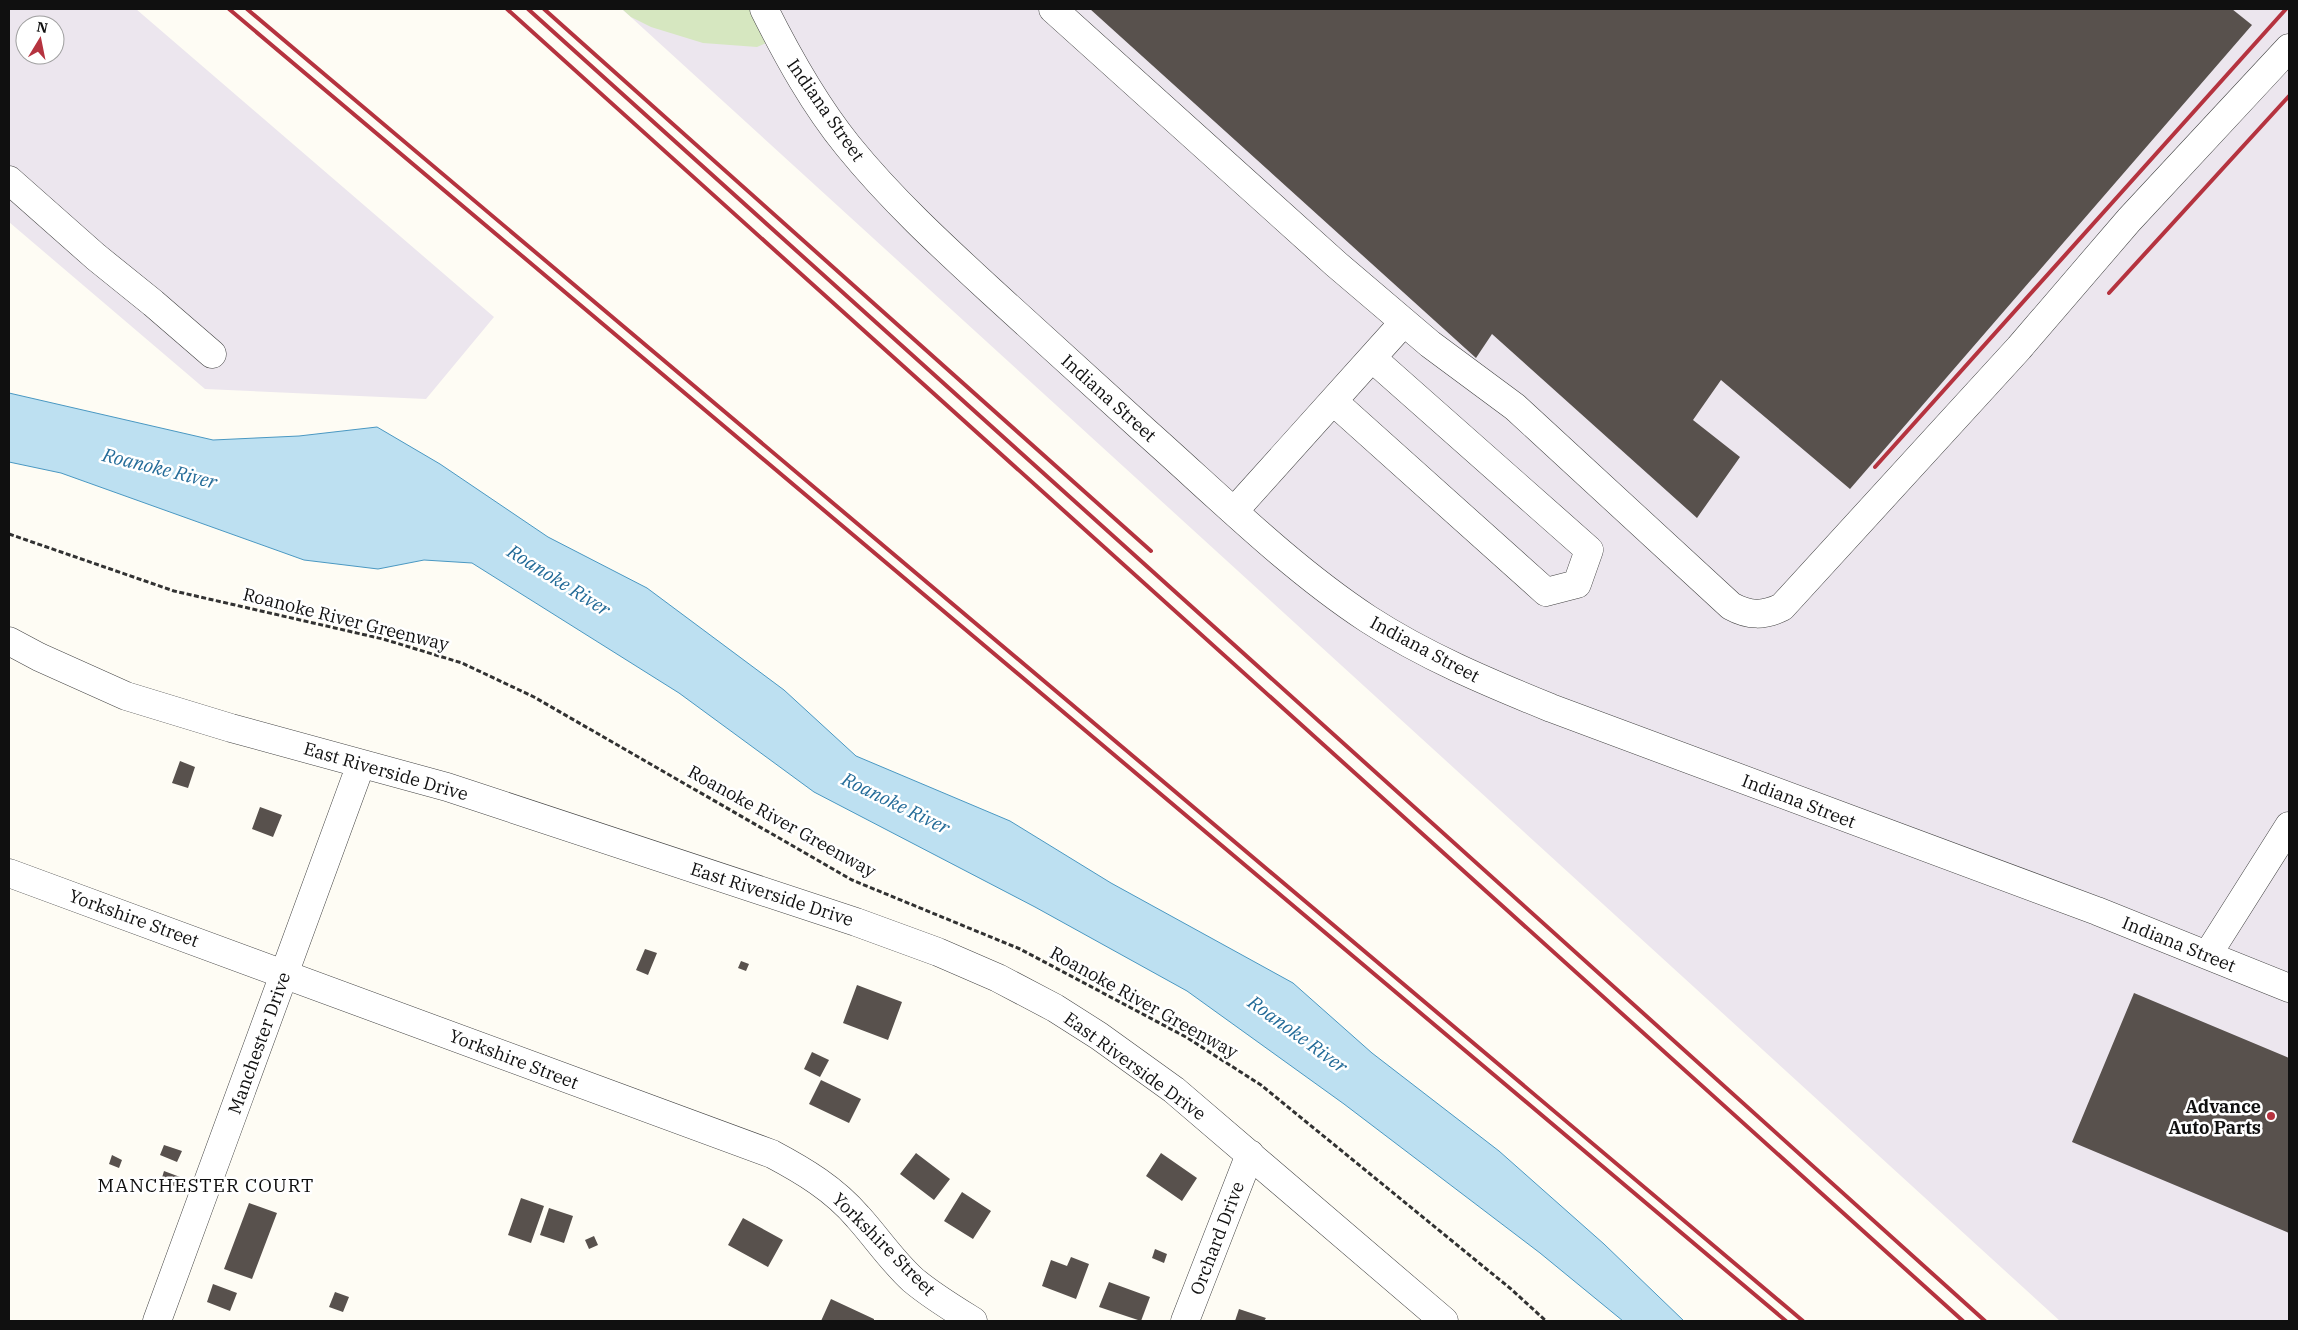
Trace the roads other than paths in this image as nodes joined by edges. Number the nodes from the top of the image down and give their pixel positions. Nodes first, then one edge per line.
1 (764, 9) edge
2 (1053, 9) edge
3 (2289, 48) edge
4 (9, 180) edge
5 (1404, 322) junction
6 (212, 354) dead end
7 (1372, 358) junction
8 (1334, 401) junction
9 (1234, 510) junction
10 (9, 641) edge
11 (361, 764) junction
12 (2289, 826) edge
13 (9, 873) edge
14 (2208, 954) junction
15 (284, 973) junction
16 (2289, 988) edge
17 (1250, 1154) junction
18 (157, 1321) edge
19 (973, 1321) edge
20 (1185, 1321) edge
21 (1444, 1321) edge

1 - 9 street, Indiana Street
2 - 5 street
3 - 5 street
4 - 6 street
5 - 7 street
7 - 8 street
7 - 8 street
8 - 9 street
9 - 14 street, Indiana Street
10 - 11 street, East Riverside Drive
11 - 15 street, Manchester Drive
11 - 17 street, East Riverside Drive
12 - 14 street
13 - 15 street, Yorkshire Street
14 - 16 street, Indiana Street
15 - 18 street, Manchester Drive
15 - 19 street, Yorkshire Street
17 - 20 street, Orchard Drive
17 - 21 street, East Riverside Drive

